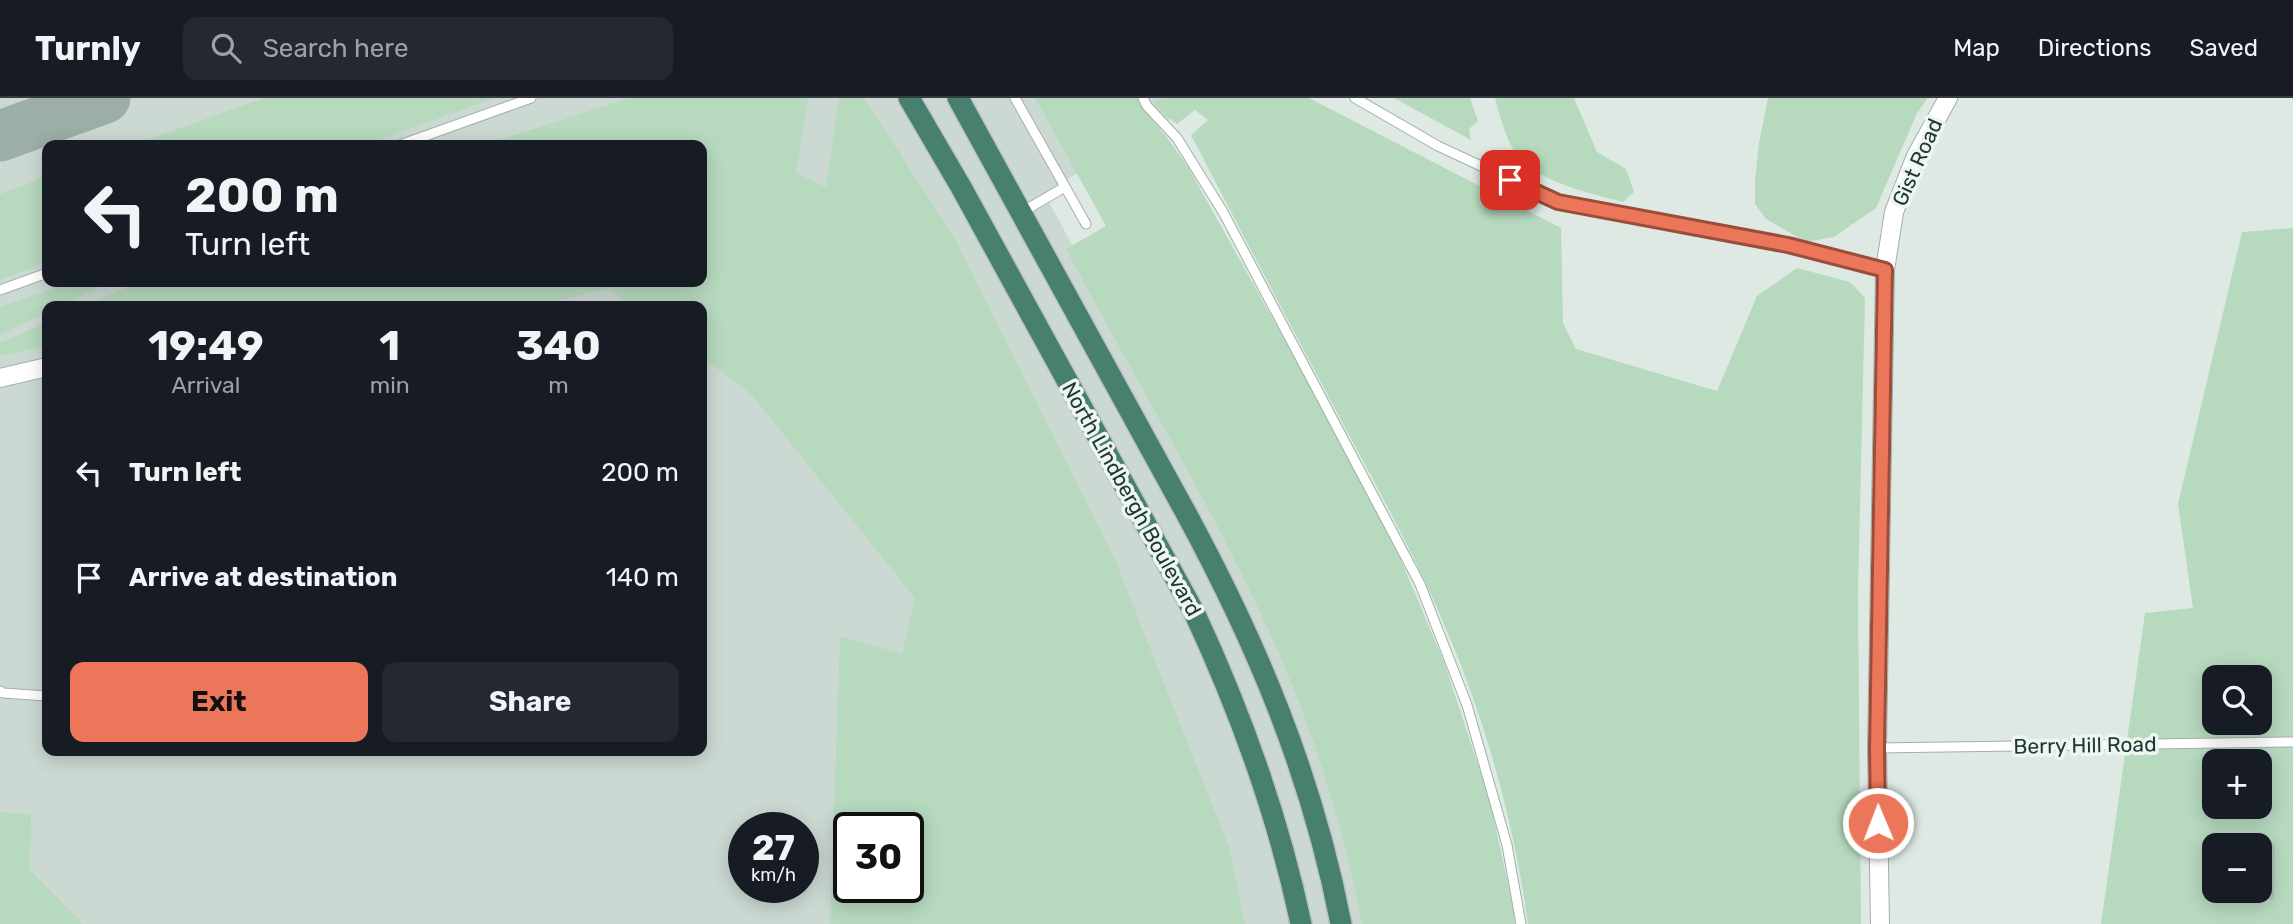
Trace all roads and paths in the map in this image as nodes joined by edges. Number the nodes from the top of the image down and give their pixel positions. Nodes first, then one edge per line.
1 (531, 98) edge
2 (909, 98) edge
3 (958, 98) edge
4 (1015, 98) edge
5 (1143, 98) edge
6 (1355, 98) edge
7 (1948, 98) edge
8 (414, 140) edge
9 (1065, 187) junction
10 (1022, 212) junction
11 (1086, 224) dead end
12 (1885, 270) junction
13 (42, 274) edge
14 (0, 290) edge
15 (42, 368) edge
16 (0, 378) edge
17 (0, 691) edge
18 (42, 696) edge
19 (2293, 742) edge
20 (1877, 748) junction
21 (1301, 924) edge
22 (1341, 924) edge
23 (1521, 924) edge
24 (1880, 924) edge

1 - 8 lane
2 - 21 highway, North Lindbergh Boulevard
3 - 10 highway, North Lindbergh Boulevard
4 - 9 lane
5 - 23 lane
6 - 12 lane
7 - 12 street, Gist Road
9 - 10 lane
9 - 11 lane
10 - 22 highway, North Lindbergh Boulevard
12 - 20 street, Gist Road
13 - 14 lane
15 - 16 street
17 - 18 lane
19 - 20 lane, Berry Hill Road
20 - 24 street, Gist Road

